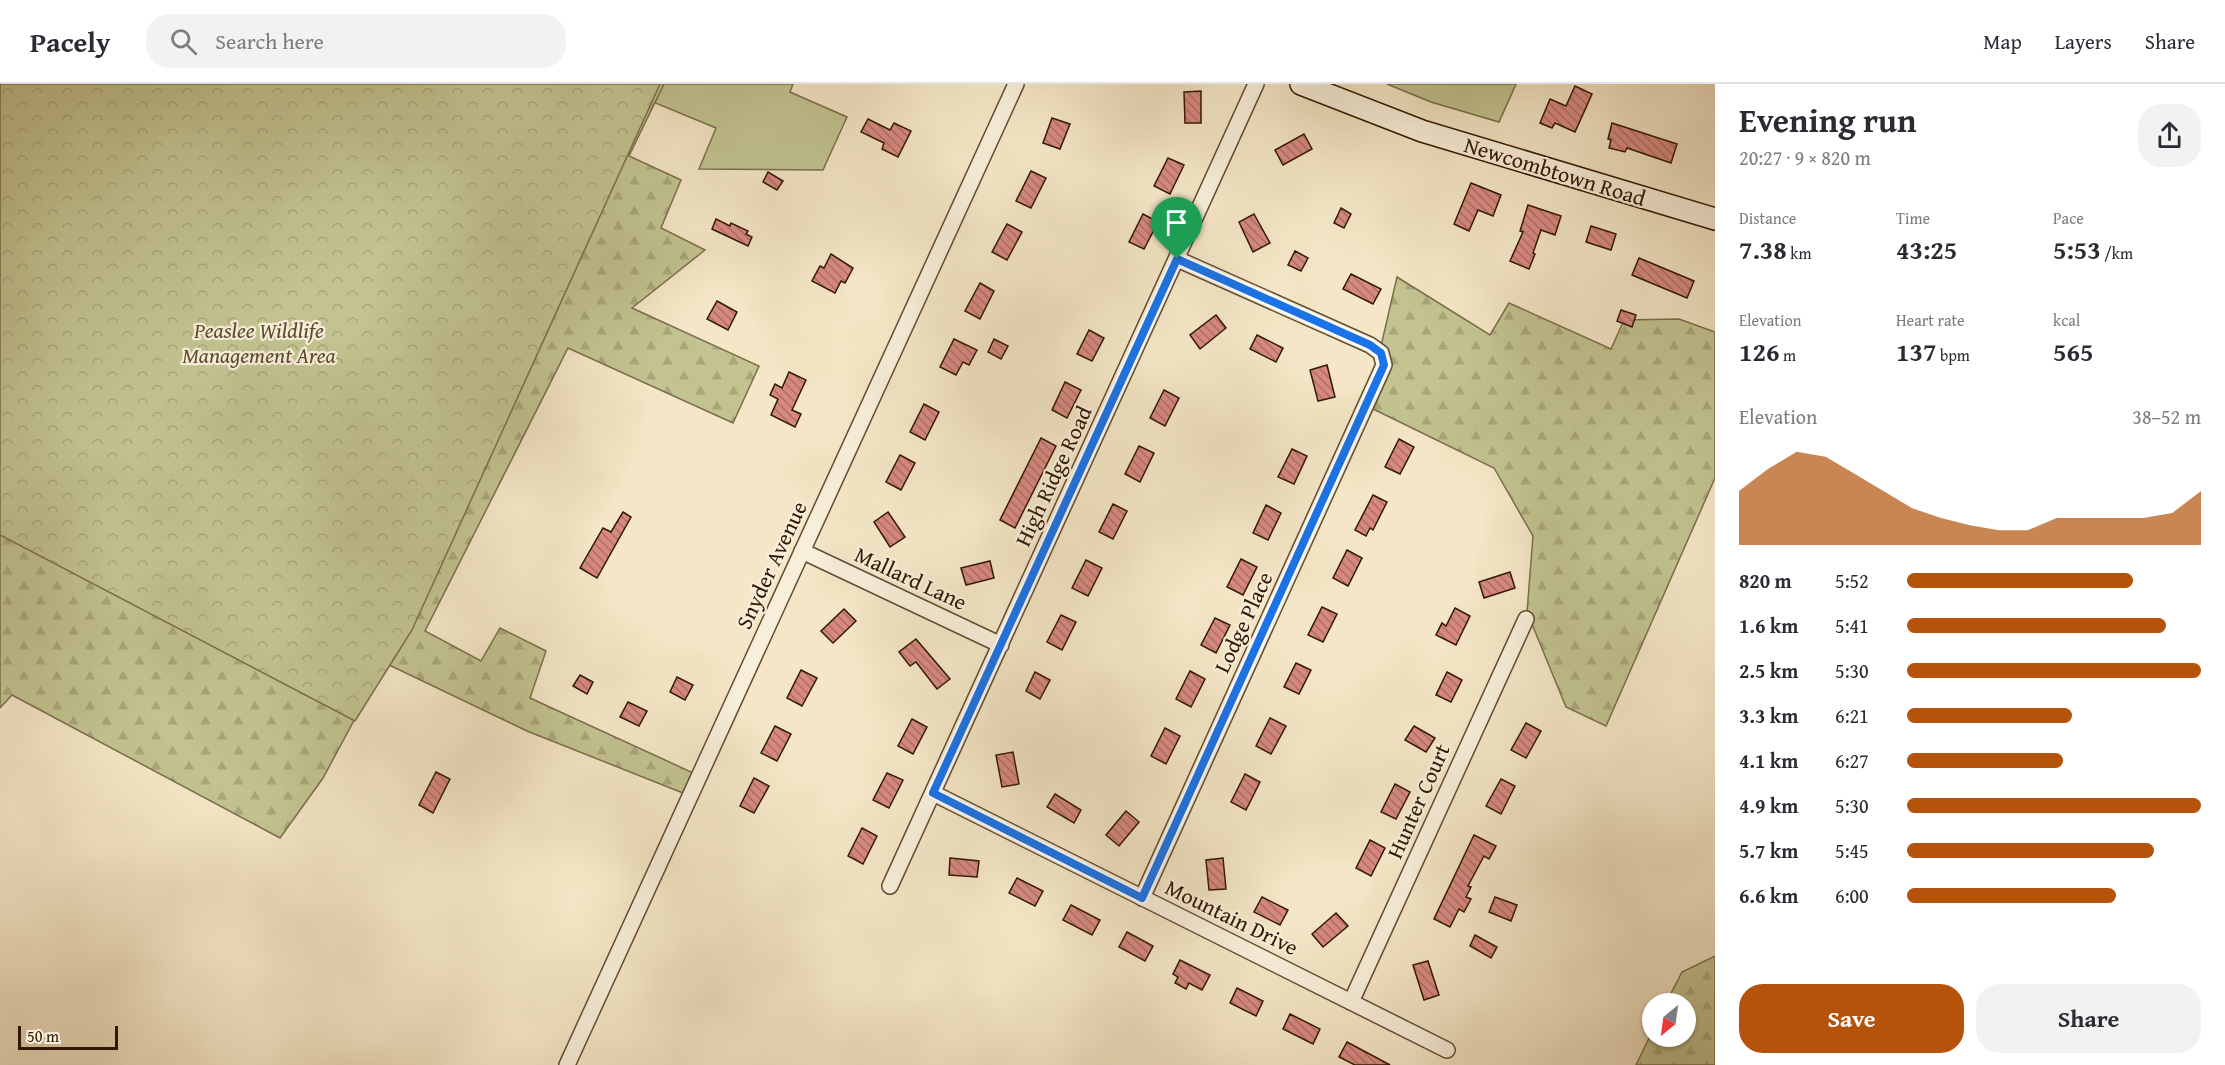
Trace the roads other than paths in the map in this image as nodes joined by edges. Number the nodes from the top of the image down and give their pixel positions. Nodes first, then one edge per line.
1 (1016, 84) edge
2 (1256, 84) edge
3 (1301, 84) edge
4 (1715, 219) edge
5 (1177, 259) junction
6 (802, 551) junction
7 (1526, 619) dead end
8 (1001, 645) junction
9 (933, 793) junction
10 (890, 886) dead end
11 (1142, 898) junction
12 (1351, 1002) junction
13 (1448, 1050) dead end
14 (567, 1065) edge

1 - 6 street, Snyder Avenue
2 - 5 street, High Ridge Road
3 - 4 street, Newcombtown Road
5 - 8 street, High Ridge Road
5 - 11 street, Lodge Place
6 - 8 street, Mallard Lane
6 - 14 street, Snyder Avenue
7 - 12 street, Hunter Court
8 - 9 street, High Ridge Road
9 - 10 street, High Ridge Road
9 - 11 street, Mountain Drive
11 - 12 street, Mountain Drive
12 - 13 street, Mountain Drive

